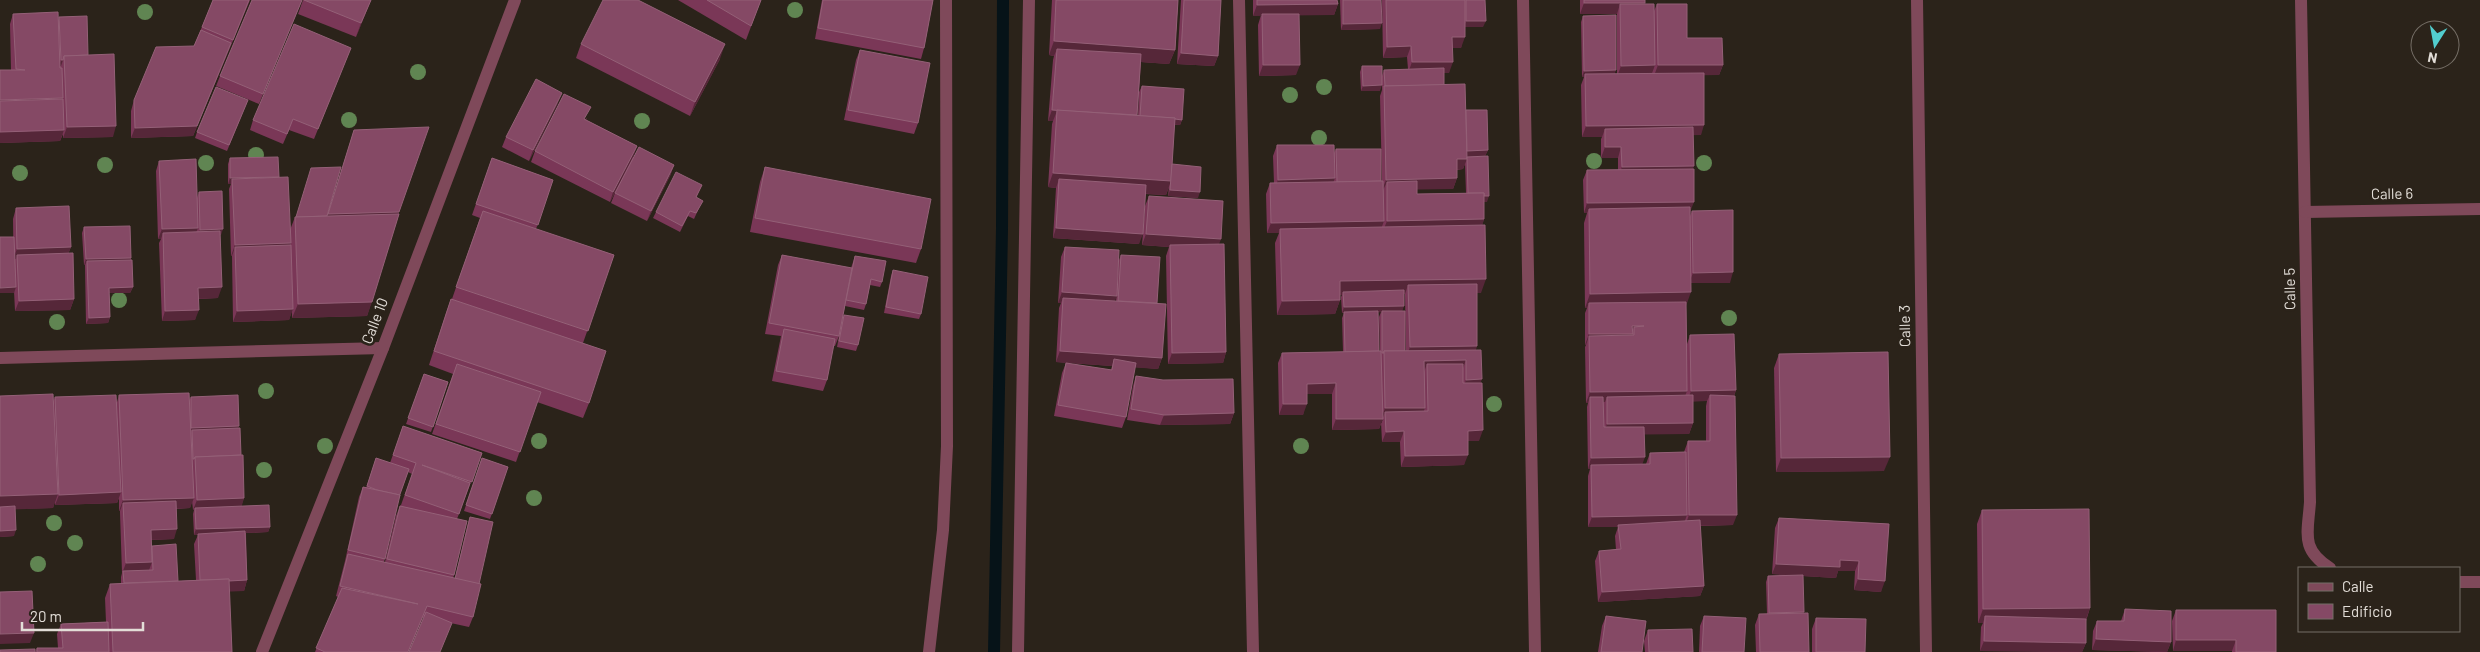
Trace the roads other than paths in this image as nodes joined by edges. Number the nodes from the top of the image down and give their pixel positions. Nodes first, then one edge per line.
1 (516, 0) edge
2 (946, 0) edge
3 (1029, 0) edge
4 (1239, 0) edge
5 (1523, 0) edge
6 (1917, 0) edge
7 (2301, 0) edge
8 (2480, 209) edge
9 (2305, 212) junction
10 (382, 348) junction
11 (0, 358) edge
12 (2328, 567) edge
13 (2460, 582) edge
14 (2480, 582) edge
15 (262, 652) edge
16 (929, 652) edge
17 (1018, 652) edge
18 (1253, 652) edge
19 (1535, 652) edge
20 (1926, 652) edge

1 - 10 street, Calle 10
2 - 16 street
3 - 17 street
4 - 18 street
5 - 19 street
6 - 20 street, Calle 3
7 - 9 street, Calle 5
8 - 9 street, Calle 6
9 - 12 street, Calle 5
10 - 11 street
10 - 15 street, Calle 10
13 - 14 street

